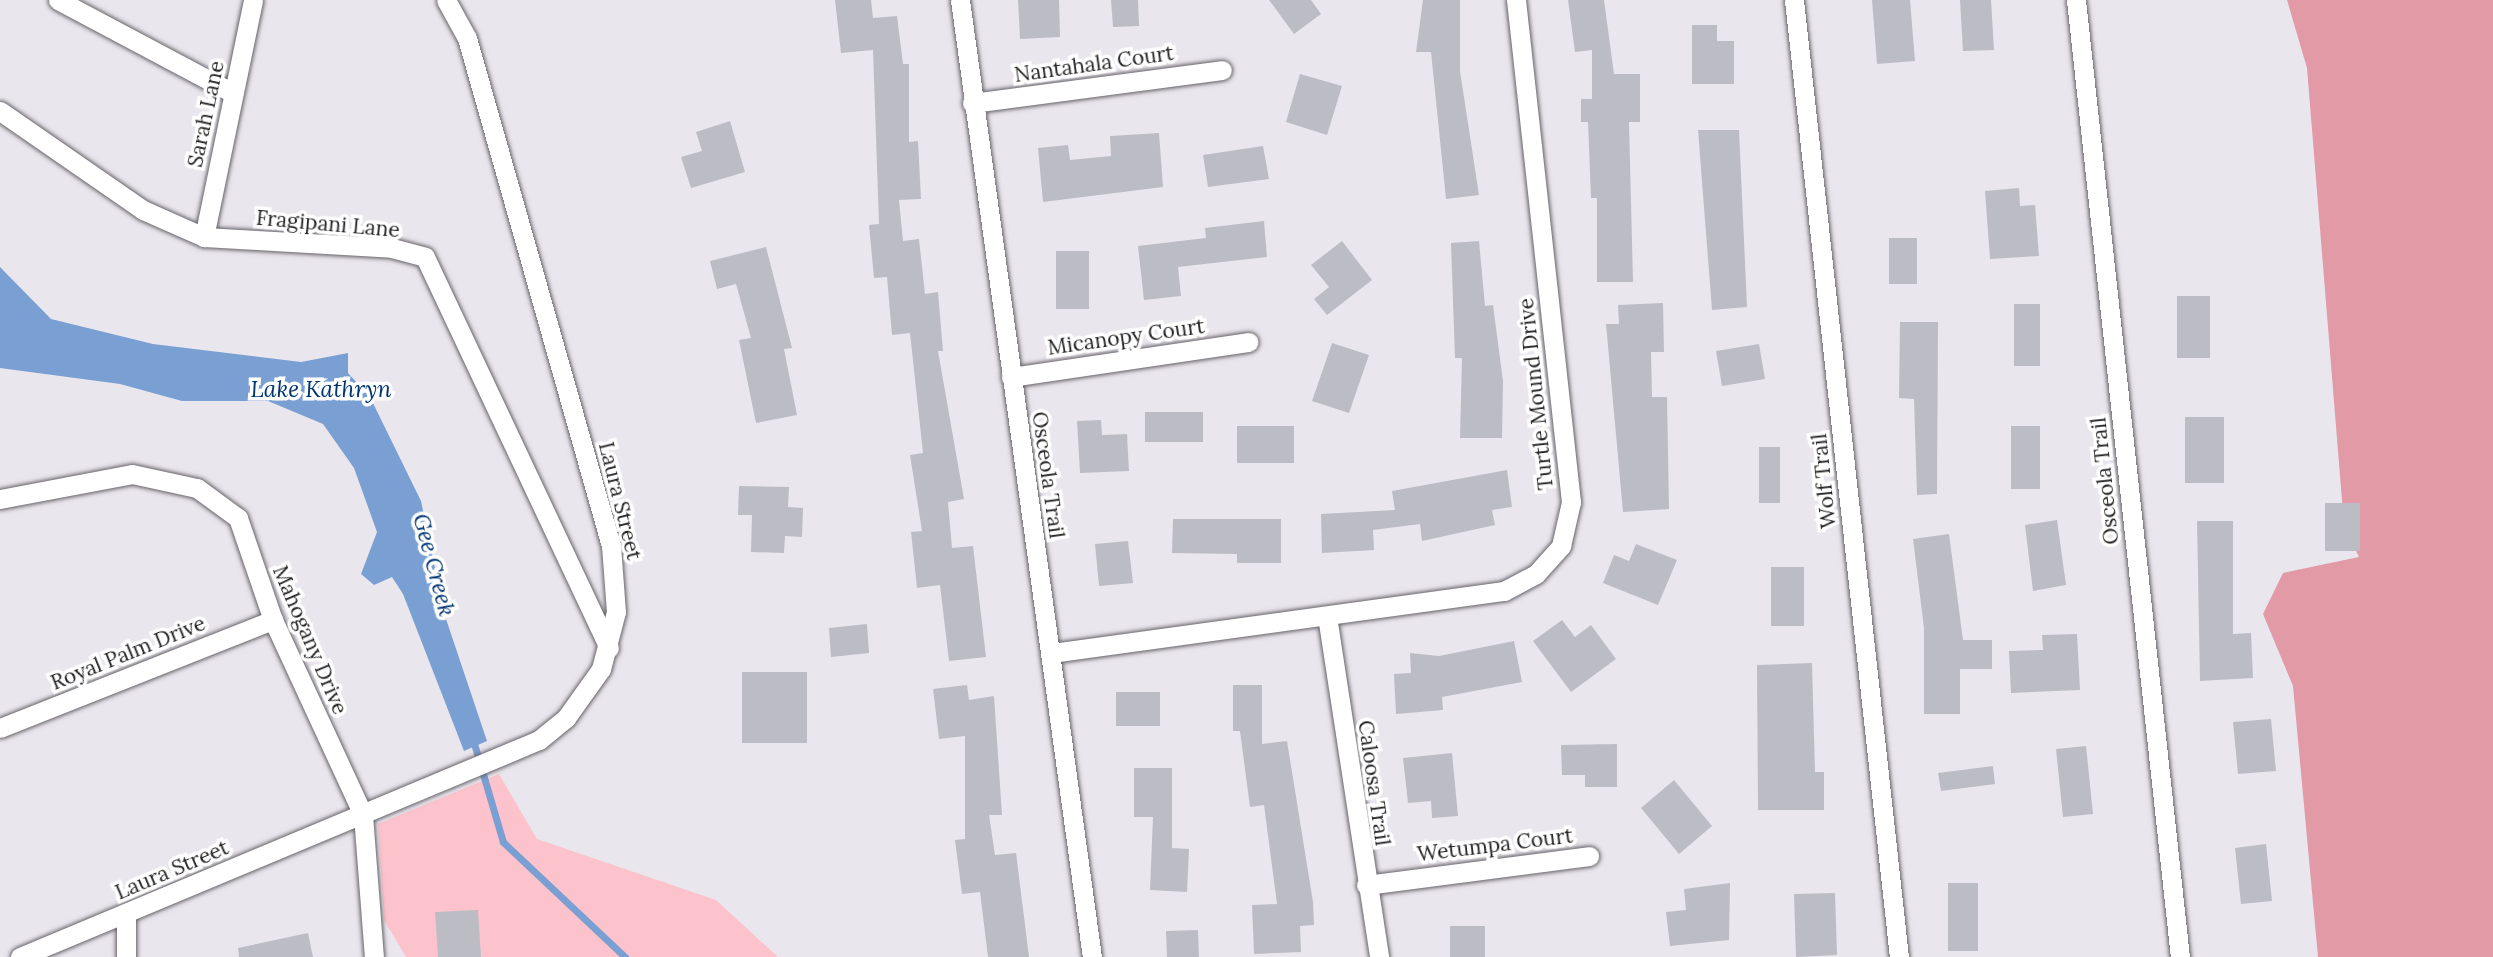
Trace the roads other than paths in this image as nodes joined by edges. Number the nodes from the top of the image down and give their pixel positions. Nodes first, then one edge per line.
1 (58, 0) edge
2 (253, 0) edge
3 (446, 0) edge
4 (960, 0) edge
5 (1516, 0) edge
6 (1794, 0) edge
7 (2076, 0) edge
8 (1222, 70) dead end
9 (233, 93) junction
10 (972, 103) junction
11 (0, 111) edge
12 (204, 237) junction
13 (1248, 342) dead end
14 (1011, 377) junction
15 (0, 499) edge
16 (1327, 616) junction
17 (273, 620) junction
18 (609, 648) junction
19 (1051, 653) junction
20 (0, 728) edge
21 (363, 815) junction
22 (1589, 856) dead end
23 (1366, 885) junction
24 (126, 914) junction
25 (20, 957) edge
26 (127, 957) edge
27 (374, 957) edge
28 (1091, 957) edge
29 (1379, 957) edge
30 (1899, 957) edge
31 (2180, 957) edge

1 - 9 street
2 - 9 street, Sarah Lane
3 - 18 street, Laura Street
4 - 10 street, Osceola Trail
5 - 16 street, Turtle Mound Drive
6 - 30 street, Wolf Trail
7 - 31 street, Osceola Trail
8 - 10 street, Nantahala Court
9 - 12 street, Sarah Lane
10 - 14 street, Osceola Trail
11 - 12 street, Fragipani Lane
12 - 18 street, Fragipani Lane
13 - 14 street, Micanopy Court
14 - 19 street, Osceola Trail
15 - 17 street, Mahogany Drive
16 - 19 street, Turtle Mound Drive
16 - 23 street, Caloosa Trail
17 - 20 street, Royal Palm Drive
17 - 21 street, Mahogany Drive
18 - 21 street, Laura Street
19 - 28 street, Osceola Trail
21 - 24 street, Laura Street
21 - 27 street
22 - 23 street, Wetumpa Court
23 - 29 street, Caloosa Trail
24 - 25 street, Laura Street
24 - 26 street

